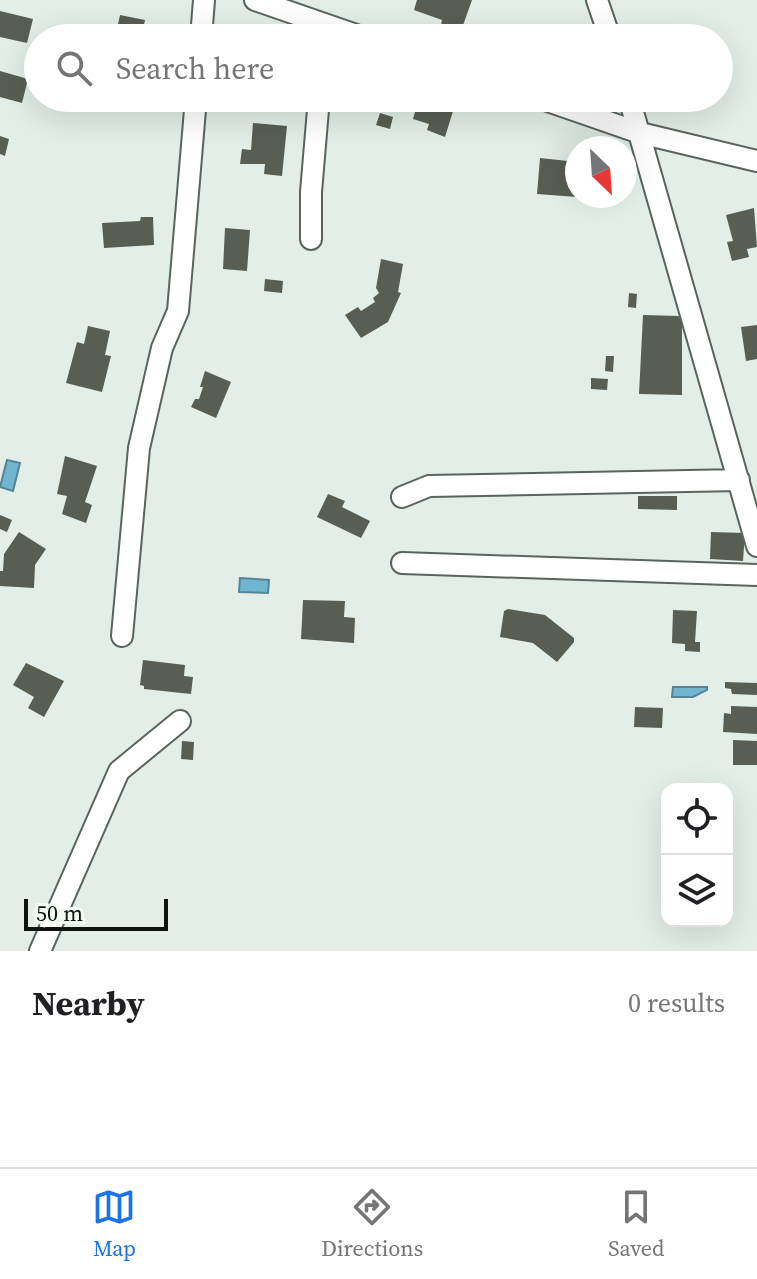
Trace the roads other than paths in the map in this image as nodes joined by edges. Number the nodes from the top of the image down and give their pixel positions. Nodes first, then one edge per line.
1 (204, 0) edge
2 (255, 0) edge
3 (597, 0) edge
4 (202, 24) edge
5 (309, 24) edge
6 (605, 24) edge
7 (195, 112) edge
8 (318, 112) edge
9 (579, 112) edge
10 (633, 112) edge
11 (640, 133) junction
12 (757, 161) edge
13 (311, 239) dead end
14 (739, 480) junction
15 (402, 497) dead end
16 (757, 546) edge
17 (402, 563) dead end
18 (757, 575) edge
19 (122, 636) dead end
20 (180, 721) dead end
21 (40, 951) edge

1 - 4 street
2 - 5 street
3 - 6 street
7 - 19 street
8 - 13 street
9 - 11 street
10 - 11 street
11 - 12 street
11 - 14 street
14 - 15 street
14 - 16 street
17 - 18 street
20 - 21 street

